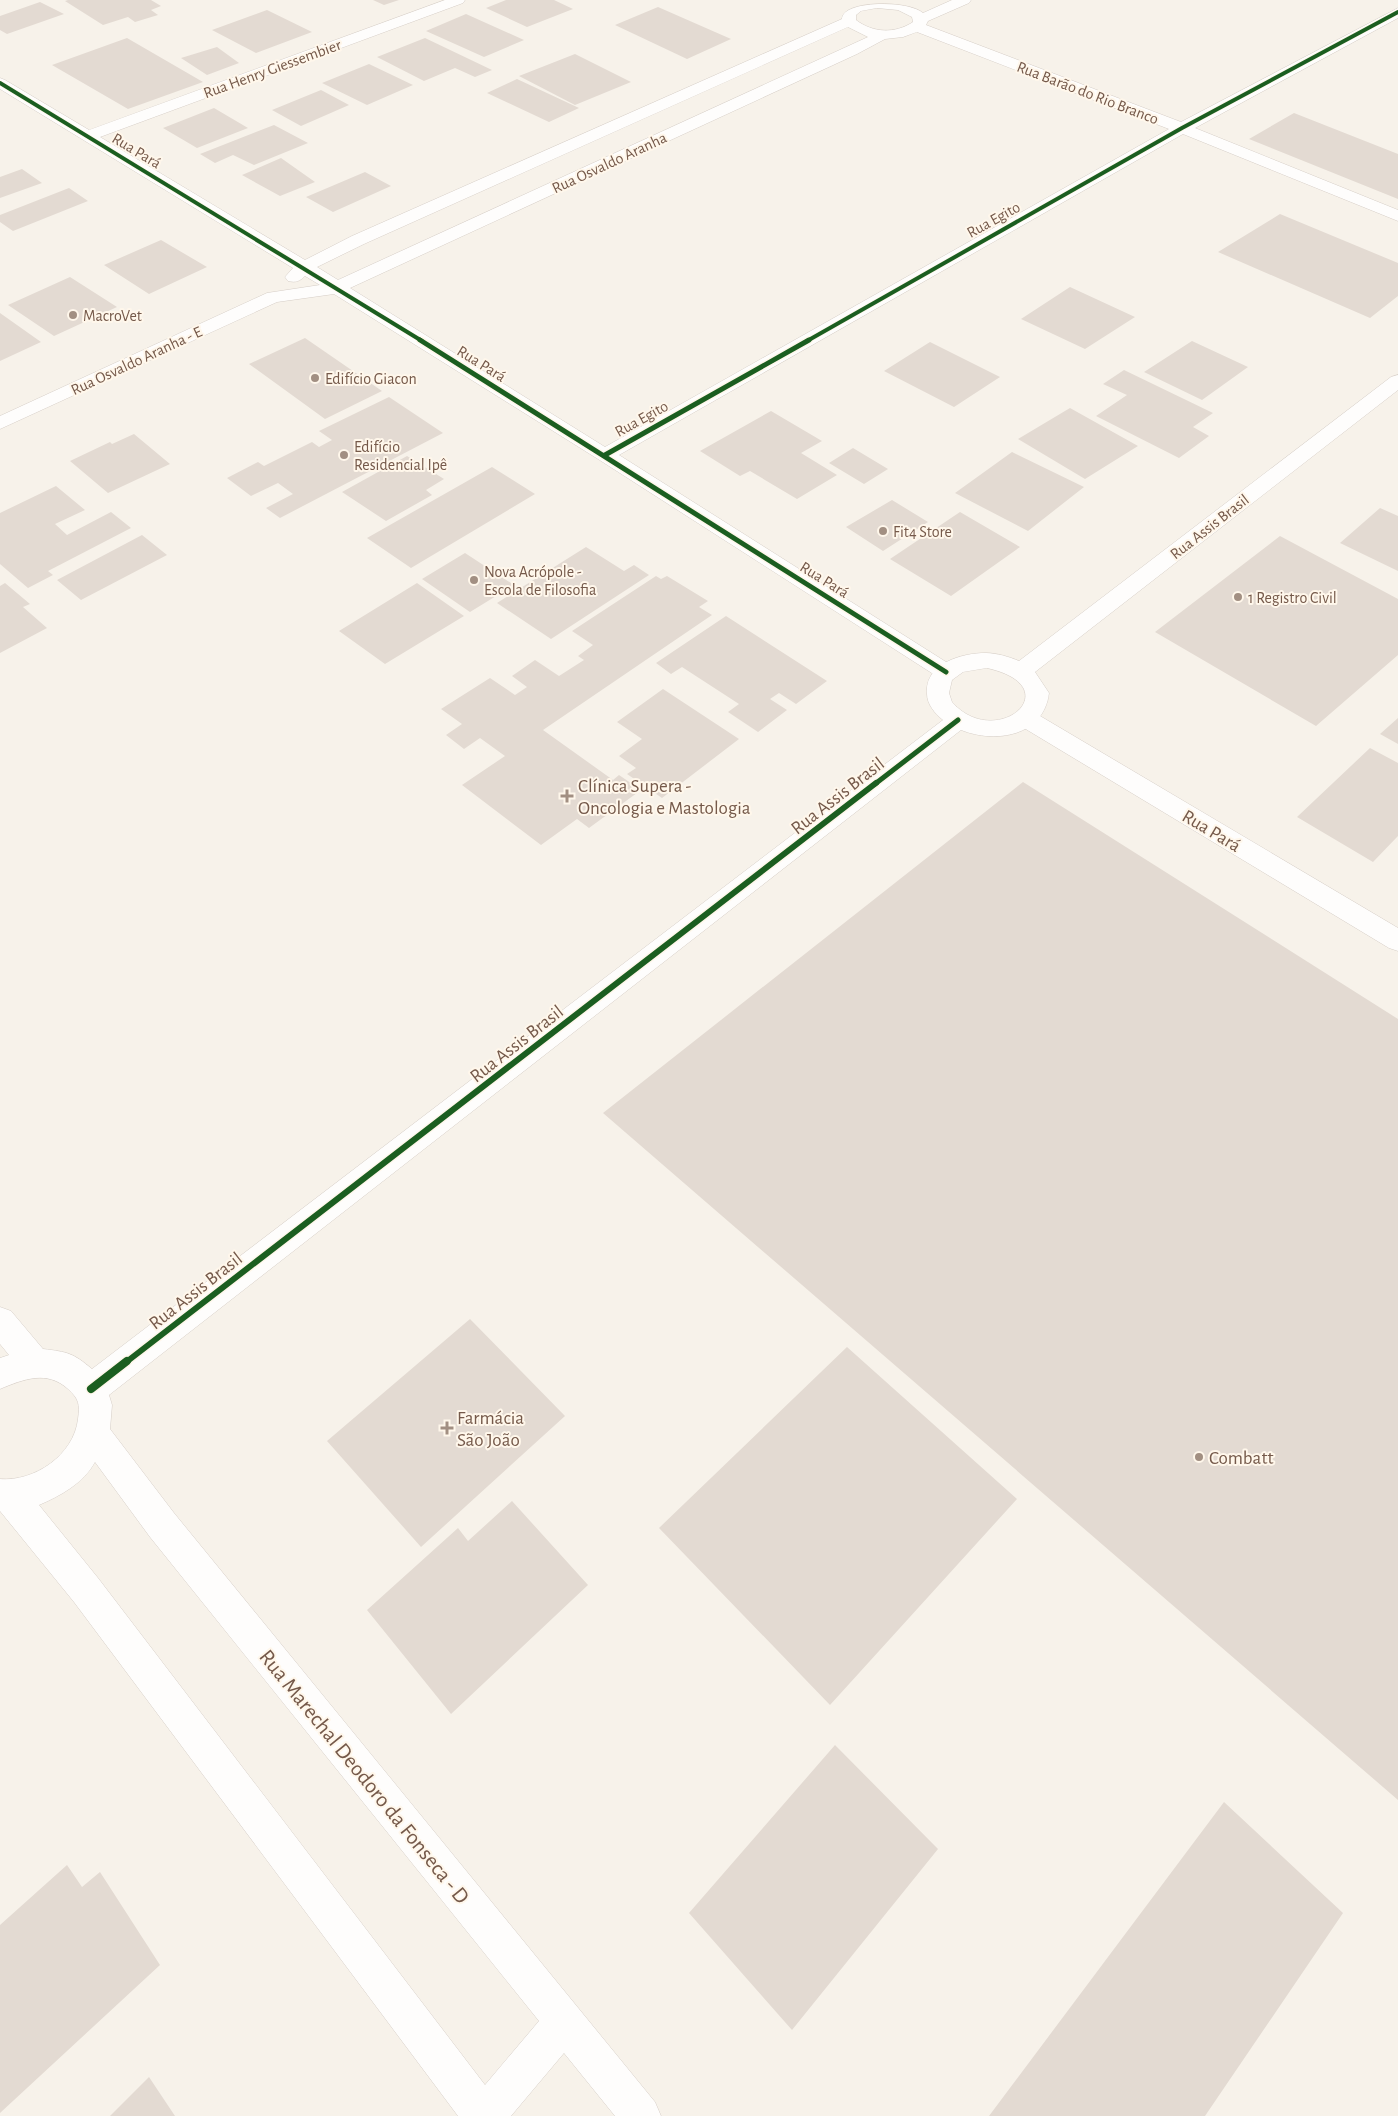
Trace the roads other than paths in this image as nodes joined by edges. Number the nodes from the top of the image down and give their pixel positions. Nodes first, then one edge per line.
1 (458, 0) edge
2 (964, 0) edge
3 (893, 2) edge
4 (849, 11) junction
5 (1398, 12) edge
6 (919, 23) junction
7 (882, 35) junction
8 (740, 68) junction
9 (0, 83) edge
10 (776, 85) junction
11 (1182, 128) junction
12 (602, 132) junction
13 (87, 136) junction
14 (636, 150) junction
15 (459, 194) junction
16 (495, 214) junction
17 (1398, 216) edge
18 (304, 267) junction
19 (336, 288) junction
20 (273, 297) junction
21 (1398, 380) edge
22 (0, 423) edge
23 (605, 455) junction
24 (946, 672) junction
25 (1020, 672) junction
26 (1027, 719) junction
27 (958, 720) junction
28 (1398, 941) edge
29 (0, 1320) edge
30 (35, 1363) junction
31 (0, 1374) edge
32 (91, 1389) junction
33 (94, 1433) junction
34 (3, 1495) edge
35 (564, 2022) junction
36 (484, 2116) edge
37 (641, 2116) edge

1 - 13 street, Rua Henry Giessembier
2 - 6 street
3 - 4 street, Rua Osvaldo Aranha
3 - 6 street, Rua Barão do Rio Branco
4 - 7 street
4 - 8 street, Rua Osvaldo Aranha
5 - 11 street, Rua Egito
6 - 7 street
6 - 11 street, Rua Barão do Rio Branco
7 - 10 street, Rua Osvaldo Aranha
8 - 10 street
8 - 12 street, Rua Osvaldo Aranha
9 - 13 street, Rua Pará
10 - 14 street, Rua Osvaldo Aranha
11 - 17 street, Rua Barão do Rio Branco
11 - 23 street, Rua Egito
12 - 14 street
12 - 15 street, Rua Osvaldo Aranha
13 - 18 street, Rua Pará
14 - 16 street, Rua Osvaldo Aranha
15 - 16 street
15 - 18 street, Rua Osvaldo Aranha
16 - 19 street, Rua Osvaldo Aranha
18 - 19 street, Rua Pará
18 - 20 street, Rua Osvaldo Aranha - E
19 - 20 street, Rua Osvaldo Aranha - E
19 - 23 street, Rua Pará
20 - 22 street, Rua Osvaldo Aranha - E
21 - 25 street, Rua Assis Brasil
23 - 24 street, Rua Pará
24 - 25 street
24 - 27 street
25 - 26 street
26 - 27 street
26 - 28 street, Rua Pará
27 - 32 street, Rua Assis Brasil
29 - 30 street
30 - 31 street
30 - 32 street
32 - 33 street
33 - 34 street
33 - 35 street, Rua Marechal Deodoro da Fonseca - D
34 - 36 street
35 - 36 street
35 - 37 street, Rua Marechal Deodoro da Fonseca - D

